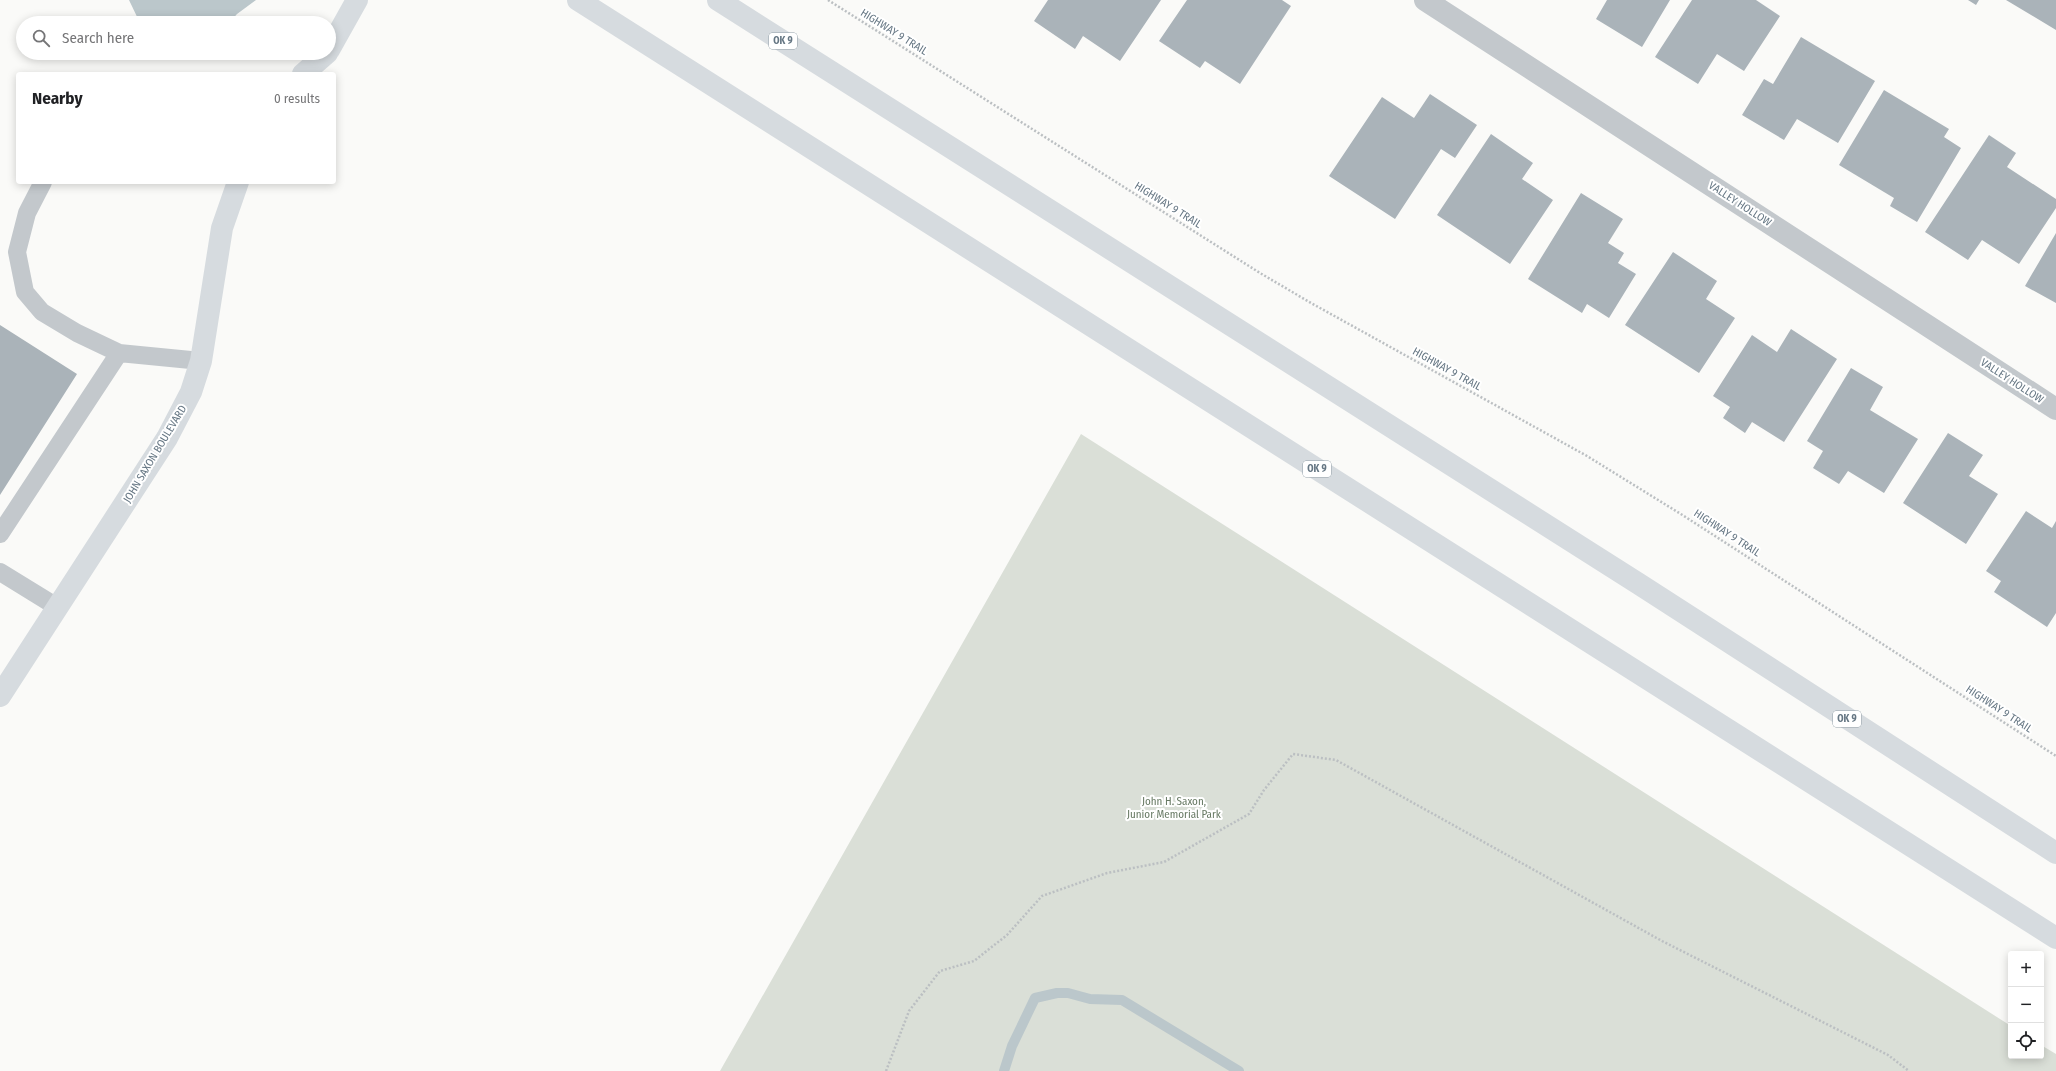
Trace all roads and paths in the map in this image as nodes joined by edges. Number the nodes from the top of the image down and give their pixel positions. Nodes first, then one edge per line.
1 (357, 0) edge
2 (578, 0) edge
3 (718, 0) edge
4 (828, 0) edge
5 (1425, 0) edge
6 (336, 38) edge
7 (319, 60) edge
8 (305, 72) edge
9 (42, 184) edge
10 (237, 184) edge
11 (118, 353) junction
12 (201, 361) junction
13 (2056, 409) edge
14 (0, 534) edge
15 (0, 572) edge
16 (57, 608) junction
17 (4, 681) edge
18 (2056, 756) edge
19 (2056, 853) edge
20 (2056, 938) edge
21 (886, 1071) edge
22 (1909, 1071) edge

1 - 6 main road
2 - 20 main road, OK 9
3 - 19 main road, OK 9
4 - 18 path, HIGHWAY 9 TRAIL
5 - 13 street, VALLEY HOLLOW
7 - 8 main road
9 - 11 lane
10 - 12 main road, JOHN SAXON BOULEVARD
11 - 12 lane
11 - 14 lane
12 - 16 main road, JOHN SAXON BOULEVARD
15 - 16 lane
16 - 17 main road, JOHN SAXON BOULEVARD
21 - 22 path

